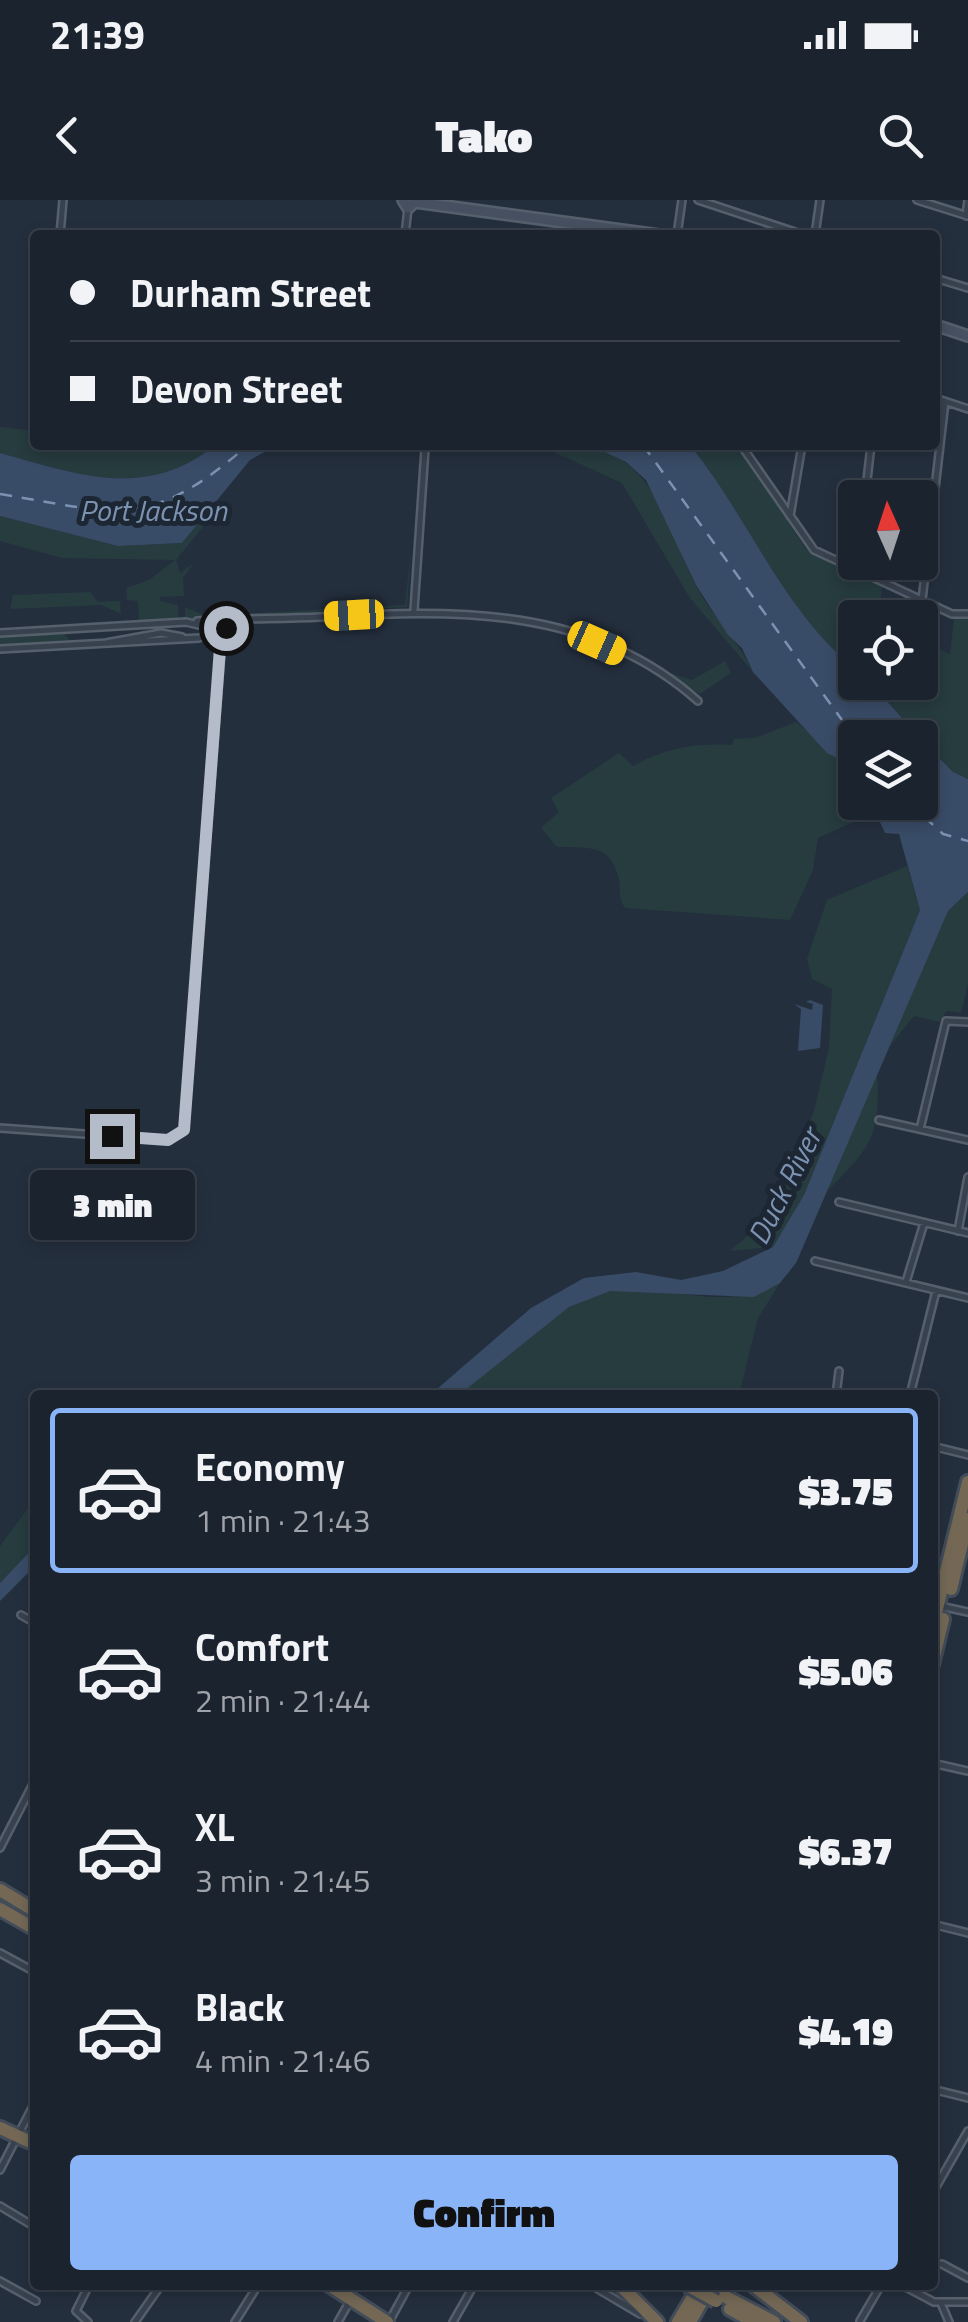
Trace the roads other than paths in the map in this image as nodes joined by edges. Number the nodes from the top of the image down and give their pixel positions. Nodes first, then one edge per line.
1 (63, 200) edge
2 (393, 200) edge
3 (682, 200) edge
4 (698, 200) edge
5 (820, 200) edge
6 (918, 200) edge
7 (968, 200) edge
8 (409, 202) edge
9 (967, 216) edge
10 (60, 230) edge
11 (406, 230) edge
12 (622, 230) edge
13 (677, 230) edge
14 (789, 230) edge
15 (816, 230) edge
16 (940, 280) edge
17 (968, 288) edge
18 (940, 327) edge
19 (968, 336) edge
20 (940, 400) edge
21 (945, 402) junction
22 (968, 409) edge
23 (940, 445) edge
24 (425, 450) edge
25 (745, 450) edge
26 (801, 450) edge
27 (870, 450) edge
28 (939, 450) edge
29 (867, 480) edge
30 (790, 516) junction
31 (838, 559) edge
32 (884, 580) edge
33 (922, 600) joint
34 (938, 607) edge
35 (414, 612) junction
36 (968, 614) edge
37 (244, 620) junction
38 (184, 622) junction
39 (142, 625) junction
40 (228, 625) junction
41 (96, 628) junction
42 (68, 630) junction
43 (216, 631) junction
44 (0, 633) edge
45 (186, 638) junction
46 (199, 638) junction
47 (144, 639) junction
48 (100, 644) junction
49 (221, 645) junction
50 (75, 646) junction
51 (0, 649) edge
52 (698, 701) dead end
53 (968, 1022) edge
54 (879, 1120) dead end
55 (0, 1128) edge
56 (920, 1129) junction
57 (968, 1140) edge
58 (968, 1176) edge
59 (839, 1202) dead end
60 (924, 1223) junction
61 (958, 1230) junction
62 (968, 1233) edge
63 (815, 1260) dead end
64 (906, 1283) junction
65 (936, 1290) junction
66 (968, 1298) edge
67 (839, 1371) dead end
68 (837, 1390) edge
69 (911, 1390) edge
70 (938, 1448) edge
71 (968, 1455) edge
72 (968, 1482) edge
73 (968, 1519) edge
74 (939, 1605) edge
75 (968, 1612) edge
76 (20, 1615) dead end
77 (30, 1620) edge
78 (938, 1764) edge
79 (968, 1771) edge
80 (30, 1797) edge
81 (0, 1848) edge
82 (0, 1890) edge
83 (0, 1908) edge
84 (30, 1908) edge
85 (938, 1926) edge
86 (30, 1927) edge
87 (968, 1933) edge
88 (0, 1953) edge
89 (30, 1969) edge
90 (938, 2090) edge
91 (968, 2098) edge
92 (30, 2112) edge
93 (0, 2120) edge
94 (0, 2128) edge
95 (968, 2132) edge
96 (20, 2133) junction
97 (30, 2135) edge
98 (30, 2140) edge
99 (0, 2170) edge
100 (938, 2184) edge
101 (0, 2206) edge
102 (30, 2224) edge
103 (942, 2264) dead end
104 (968, 2268) edge
105 (966, 2277) edge
106 (2, 2282) edge
107 (87, 2290) edge
108 (157, 2290) edge
109 (255, 2290) edge
110 (323, 2290) edge
111 (337, 2290) edge
112 (407, 2290) edge
113 (471, 2290) edge
114 (600, 2290) edge
115 (625, 2290) edge
116 (710, 2290) edge
117 (759, 2290) edge
118 (877, 2290) edge
119 (913, 2290) edge
120 (0, 2291) edge
121 (36, 2301) dead end
122 (968, 2302) edge
123 (942, 2303) junction
124 (347, 2306) junction
125 (652, 2318) edge
126 (860, 2320) edge
127 (88, 2322) edge
128 (134, 2322) edge
129 (235, 2322) edge
130 (338, 2322) edge
131 (373, 2322) edge
132 (388, 2322) edge
133 (453, 2322) edge
134 (678, 2322) edge
135 (690, 2322) edge
136 (754, 2322) edge
137 (774, 2322) edge
138 (801, 2322) edge
139 (950, 2322) edge

1 - 10 street
2 - 8 street
3 - 13 street
4 - 14 street
5 - 15 street
6 - 9 street
7 - 9 street
8 - 11 street
8 - 12 street
16 - 17 street
18 - 19 street
20 - 21 street
21 - 22 street
21 - 23 street
24 - 35 street
25 - 30 street
26 - 30 street
27 - 29 street
28 - 33 street
30 - 31 street
32 - 33 street
34 - 36 street
35 - 37 street
35 - 52 street
37 - 38 street
37 - 40 street
38 - 39 street
38 - 43 street
38 - 45 street
39 - 41 street
39 - 47 street
40 - 43 street
40 - 49 street
41 - 42 street
41 - 48 street
42 - 44 street
42 - 50 street
43 - 46 street
43 - 49 street
45 - 46 street
45 - 47 street
46 - 49 street
47 - 48 street
48 - 50 street
49 - 55 street
50 - 51 street
53 - 56 street
54 - 56 street
56 - 57 street
58 - 61 street
59 - 60 street
60 - 61 street
60 - 64 street
61 - 62 street
63 - 64 street
64 - 65 street
65 - 66 street
65 - 69 street
67 - 68 street
70 - 71 street
72 - 74 highway
73 - 74 highway
74 - 75 street
76 - 77 street
78 - 79 street
80 - 81 street
82 - 84 highway
83 - 86 highway
85 - 87 street
88 - 89 street
90 - 91 street
92 - 96 street
93 - 96 highway
94 - 96 highway
95 - 100 street
96 - 97 highway
96 - 98 highway
96 - 99 street
101 - 102 street
103 - 105 street
104 - 105 street
106 - 120 street
106 - 121 street
107 - 127 street
108 - 128 street
109 - 129 street
110 - 124 highway
111 - 132 highway
112 - 132 street
113 - 133 street
114 - 125 street
115 - 125 highway
116 - 134 highway
116 - 135 highway
116 - 136 highway
116 - 137 highway
117 - 138 highway
118 - 126 street
119 - 123 street
122 - 123 street
123 - 139 street
124 - 130 street
124 - 131 highway

